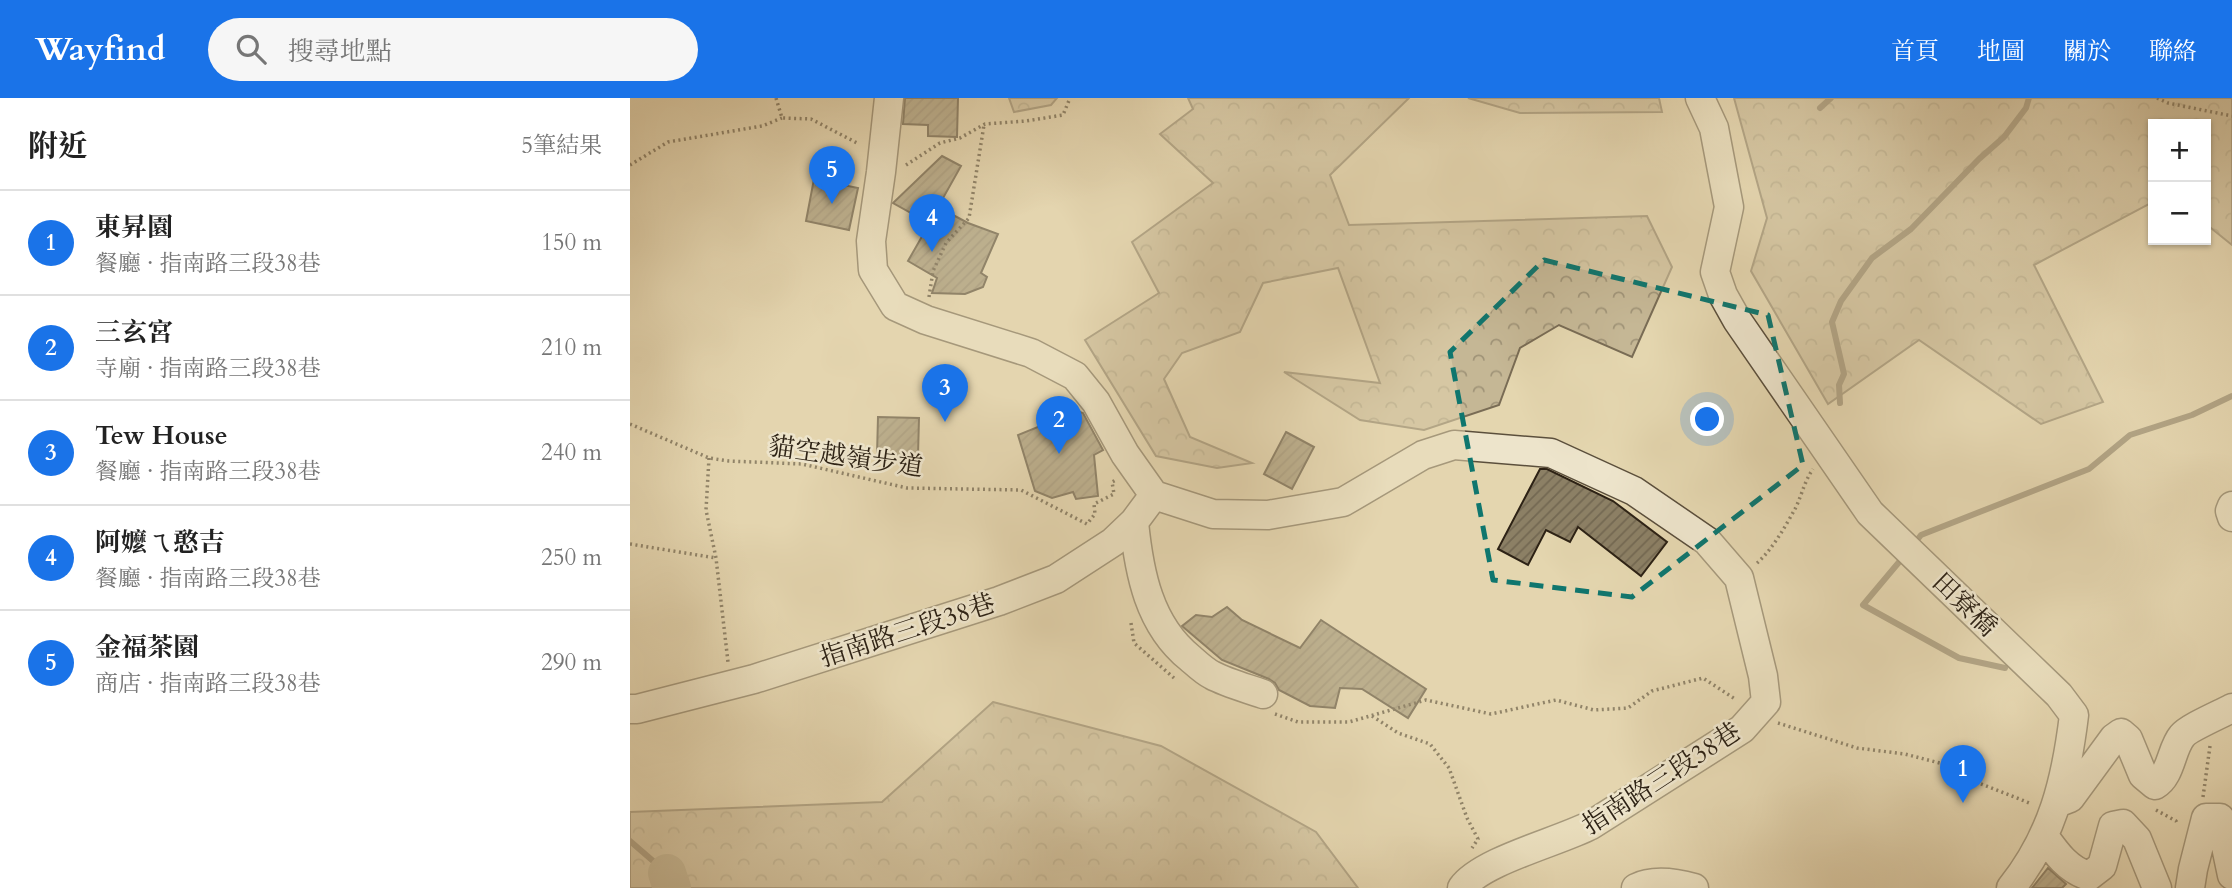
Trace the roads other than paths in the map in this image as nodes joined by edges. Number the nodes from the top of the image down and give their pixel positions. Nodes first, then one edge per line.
1 (889, 98) edge
2 (1700, 98) edge
3 (1154, 495) junction
4 (2232, 506) edge
5 (2232, 517) edge
6 (1134, 522) junction
7 (1265, 702) road end
8 (630, 709) edge
9 (2222, 713) edge
10 (2052, 817) junction
11 (2232, 876) edge
12 (1462, 888) edge
13 (1636, 888) edge
14 (1693, 888) edge
15 (2011, 888) edge
16 (2157, 888) edge
17 (2190, 888) edge

1 - 3 street
2 - 10 street, 田寮橋
3 - 6 street, 指南路三段38巷
3 - 12 street, 指南路三段38巷
4 - 5 street
6 - 7 street
6 - 8 street, 指南路三段38巷
9 - 10 street
10 - 15 street
10 - 16 street
11 - 17 street
13 - 14 street

